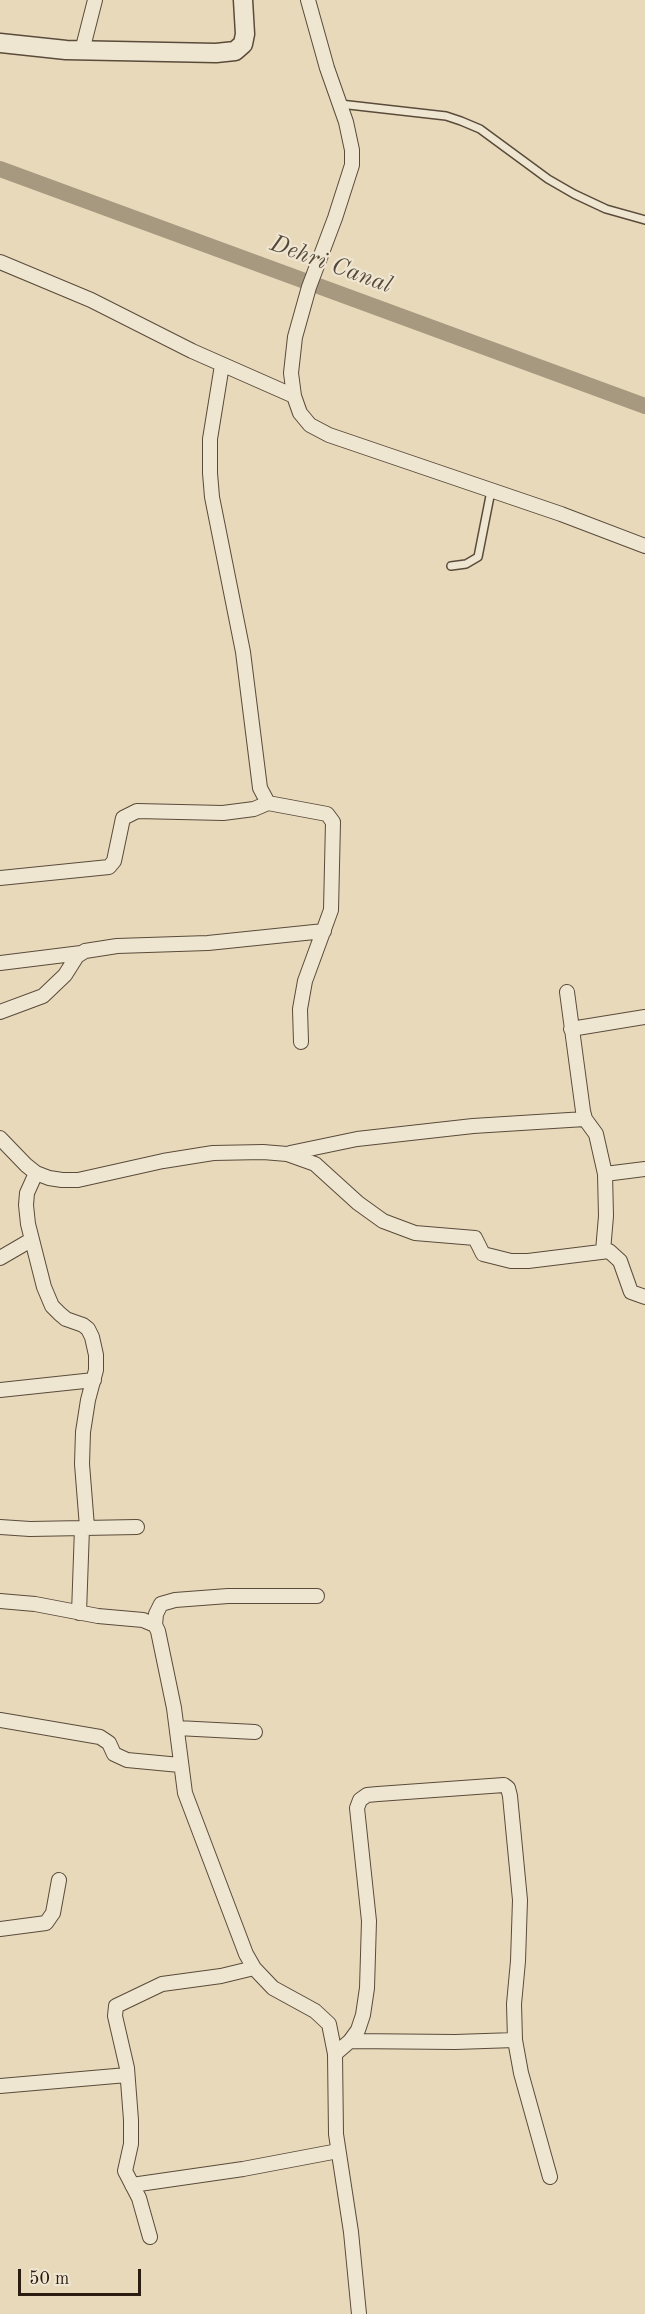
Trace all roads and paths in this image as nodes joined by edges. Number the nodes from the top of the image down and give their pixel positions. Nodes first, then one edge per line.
1 (94, 0) edge
2 (243, 0) edge
3 (308, 0) edge
4 (0, 43) edge
5 (82, 51) junction
6 (340, 104) junction
7 (645, 220) edge
8 (0, 262) edge
9 (222, 365) junction
10 (294, 396) junction
11 (491, 491) junction
12 (645, 546) edge
13 (451, 566) dead end
14 (268, 803) junction
15 (0, 878) edge
16 (324, 931) junction
17 (81, 953) junction
18 (0, 963) edge
19 (567, 992) dead end
20 (0, 1012) edge
21 (645, 1017) edge
22 (571, 1029) junction
23 (301, 1042) dead end
24 (585, 1119) junction
25 (0, 1138) edge
26 (287, 1154) junction
27 (645, 1169) edge
28 (36, 1173) junction
29 (605, 1174) junction
30 (32, 1240) junction
31 (603, 1251) junction
32 (0, 1258) edge
33 (645, 1297) edge
34 (94, 1380) junction
35 (0, 1390) edge
36 (0, 1527) edge
37 (137, 1527) dead end
38 (85, 1528) junction
39 (317, 1596) dead end
40 (0, 1601) edge
41 (79, 1613) junction
42 (154, 1625) junction
43 (0, 1719) edge
44 (177, 1728) junction
45 (255, 1732) dead end
46 (180, 1765) junction
47 (59, 1880) dead end
48 (0, 1929) edge
49 (254, 1968) junction
50 (515, 2040) junction
51 (350, 2041) junction
52 (335, 2054) junction
53 (128, 2075) junction
54 (0, 2085) edge
55 (338, 2151) junction
56 (550, 2177) dead end
57 (132, 2185) junction
58 (150, 2237) dead end
59 (359, 2314) edge

1 - 5 street
2 - 5 street
3 - 6 street
4 - 5 street
6 - 7 lane
6 - 10 street
8 - 9 street
9 - 10 street
9 - 14 street
10 - 11 street
11 - 12 street
11 - 13 lane
14 - 15 street
14 - 16 street
16 - 17 street
16 - 23 street
17 - 18 street
17 - 20 street
19 - 22 street
21 - 22 street
22 - 24 street
24 - 26 street
24 - 29 street
25 - 28 street
26 - 28 street
26 - 31 street
27 - 29 street
28 - 30 street
29 - 31 street
30 - 32 street
30 - 34 street
31 - 33 street
34 - 35 street
34 - 38 street
36 - 38 street
37 - 38 street
38 - 41 street
39 - 42 street
40 - 41 street
41 - 42 street
42 - 44 street
43 - 46 street
44 - 45 street
44 - 46 street
46 - 49 street
47 - 48 street
49 - 52 street
49 - 53 street
50 - 51 street
50 - 51 street
50 - 56 street
51 - 52 street
52 - 55 street
53 - 54 street
53 - 57 street
55 - 57 street
55 - 59 street
57 - 58 street

